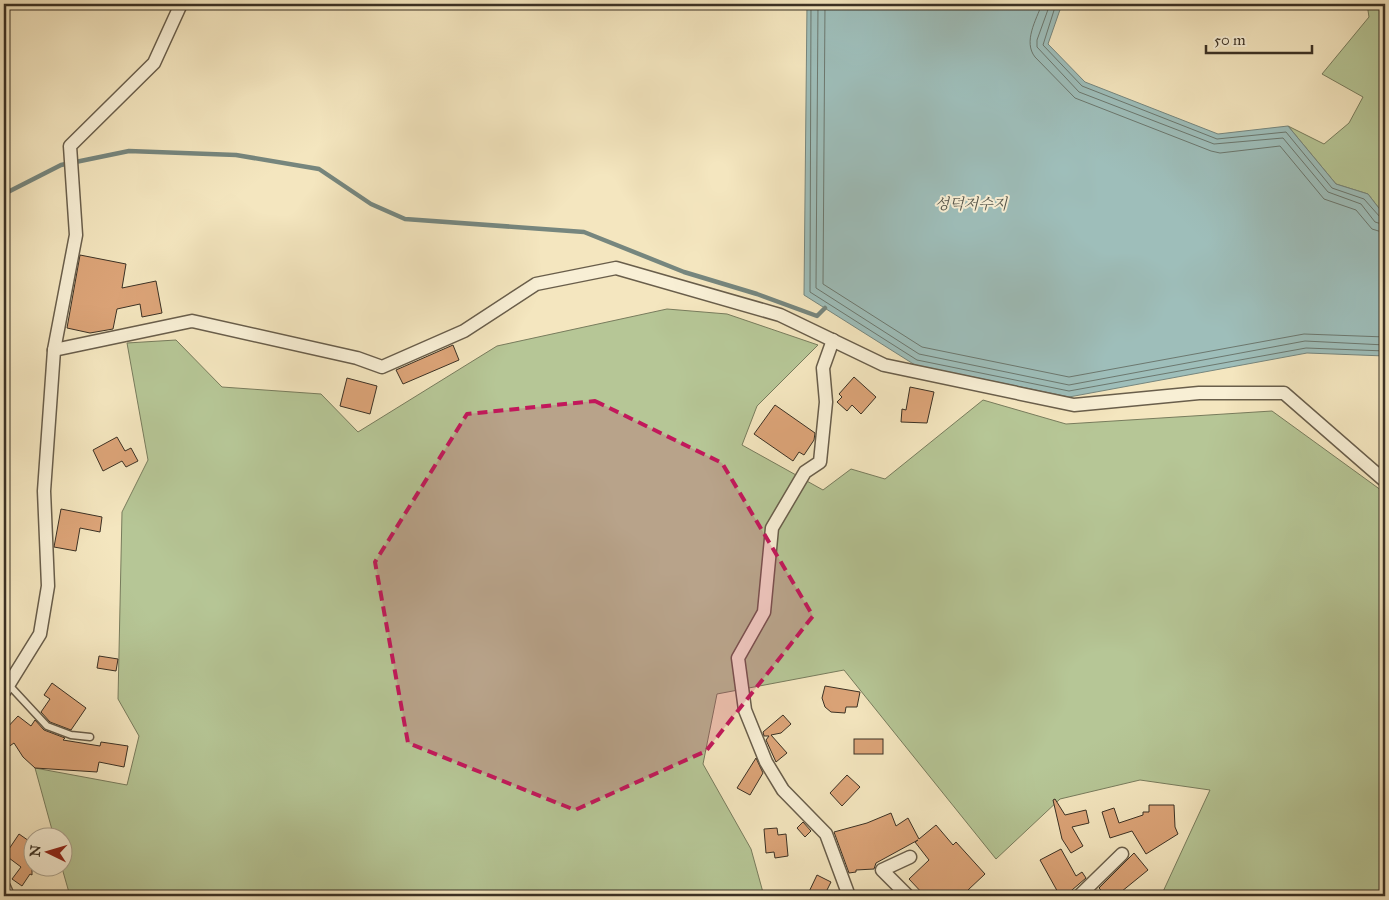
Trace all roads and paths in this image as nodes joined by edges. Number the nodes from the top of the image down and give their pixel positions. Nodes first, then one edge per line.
1 (182, 4) edge
2 (833, 340) junction
3 (54, 350) junction
4 (1385, 481) edge
5 (6, 688) edge
6 (90, 737) dead end
7 (1122, 854) dead end
8 (910, 857) dead end
9 (4, 887) edge
10 (8, 896) edge
11 (848, 896) edge
12 (908, 896) edge
13 (1079, 896) edge

1 - 3 street
2 - 3 street
2 - 4 street
2 - 11 street
3 - 5 street
5 - 6 lane
7 - 13 street
8 - 12 street
9 - 10 street

